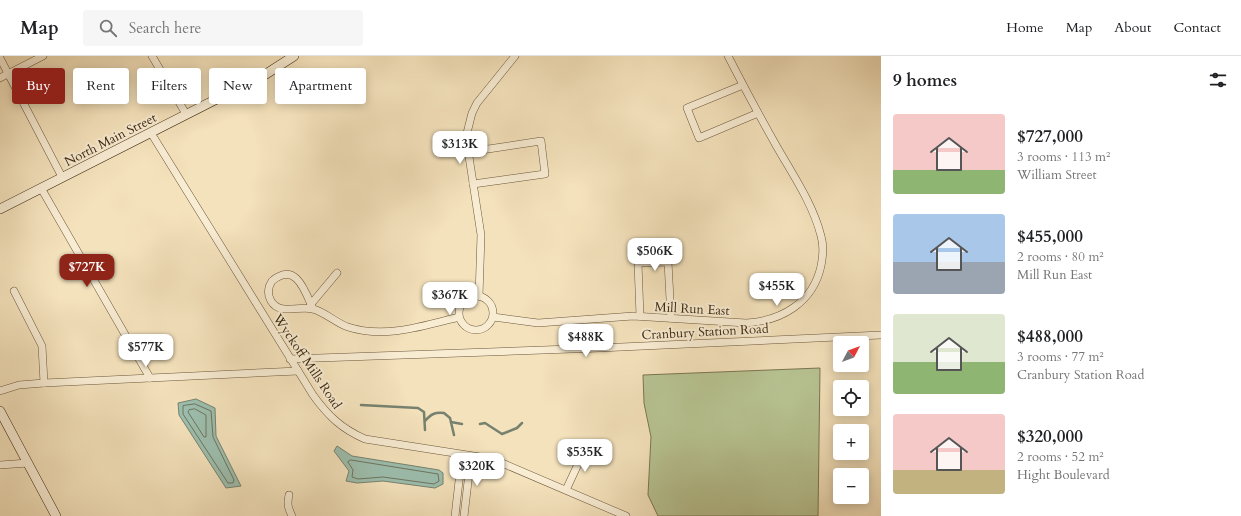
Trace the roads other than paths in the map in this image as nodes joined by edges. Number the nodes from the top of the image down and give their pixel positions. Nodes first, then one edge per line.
1 (43, 56) edge
2 (152, 56) edge
3 (294, 56) edge
4 (515, 56) edge
5 (728, 56) edge
6 (0, 58) edge
7 (9, 74) junction
8 (0, 78) edge
9 (743, 85) junction
10 (758, 113) junction
11 (186, 114) junction
12 (151, 133) junction
13 (468, 152) junction
14 (62, 177) junction
15 (473, 184) junction
16 (41, 188) junction
17 (0, 209) edge
18 (338, 273) dead end
19 (14, 291) dead end
20 (479, 296) junction
21 (272, 303) junction
22 (312, 306) junction
23 (260, 311) junction
24 (640, 316) junction
25 (459, 317) junction
26 (493, 317) junction
27 (671, 318) junction
28 (881, 335) edge
29 (290, 359) junction
30 (298, 371) junction
31 (150, 378) junction
32 (44, 383) junction
33 (0, 391) edge
34 (0, 411) edge
35 (586, 447) dead end
36 (462, 455) junction
37 (471, 456) junction
38 (28, 463) junction
39 (0, 465) edge
40 (458, 488) junction
41 (467, 489) junction
42 (566, 490) junction
43 (289, 495) dead end
44 (56, 516) edge
45 (292, 516) edge
46 (454, 516) edge
47 (464, 516) edge
48 (626, 516) edge

1 - 7 street
2 - 11 street
3 - 11 street, North Main Street
4 - 13 street
5 - 9 street, Mill Run East
6 - 7 street
7 - 8 street
7 - 14 street
9 - 10 street, Mill Run East
9 - 10 street
10 - 27 street, Mill Run East
11 - 12 street, North Main Street
12 - 14 street, North Main Street
12 - 23 street, Wyckoff Mills Road
13 - 15 street
13 - 15 street
14 - 16 street, North Main Street
15 - 20 street
16 - 17 street, North Main Street
16 - 31 street
18 - 22 street
19 - 32 street
20 - 25 street
20 - 26 street
21 - 22 street
21 - 22 street
21 - 23 street
22 - 25 street
23 - 29 street, Wyckoff Mills Road
24 - 26 street, Mill Run East
24 - 27 street, Mill Run East
24 - 27 street
25 - 26 street
28 - 29 street, Cranbury Station Road
29 - 30 street, Wyckoff Mills Road
30 - 31 street
30 - 36 street, Wyckoff Mills Road
31 - 32 street
32 - 33 street
34 - 38 street
35 - 42 street
36 - 37 street, Wyckoff Mills Road
36 - 40 street
37 - 41 street
37 - 42 street, Wyckoff Mills Road
38 - 39 street
38 - 44 street
40 - 41 street
40 - 46 street
41 - 47 street
42 - 48 street, Wyckoff Mills Road
43 - 45 street

